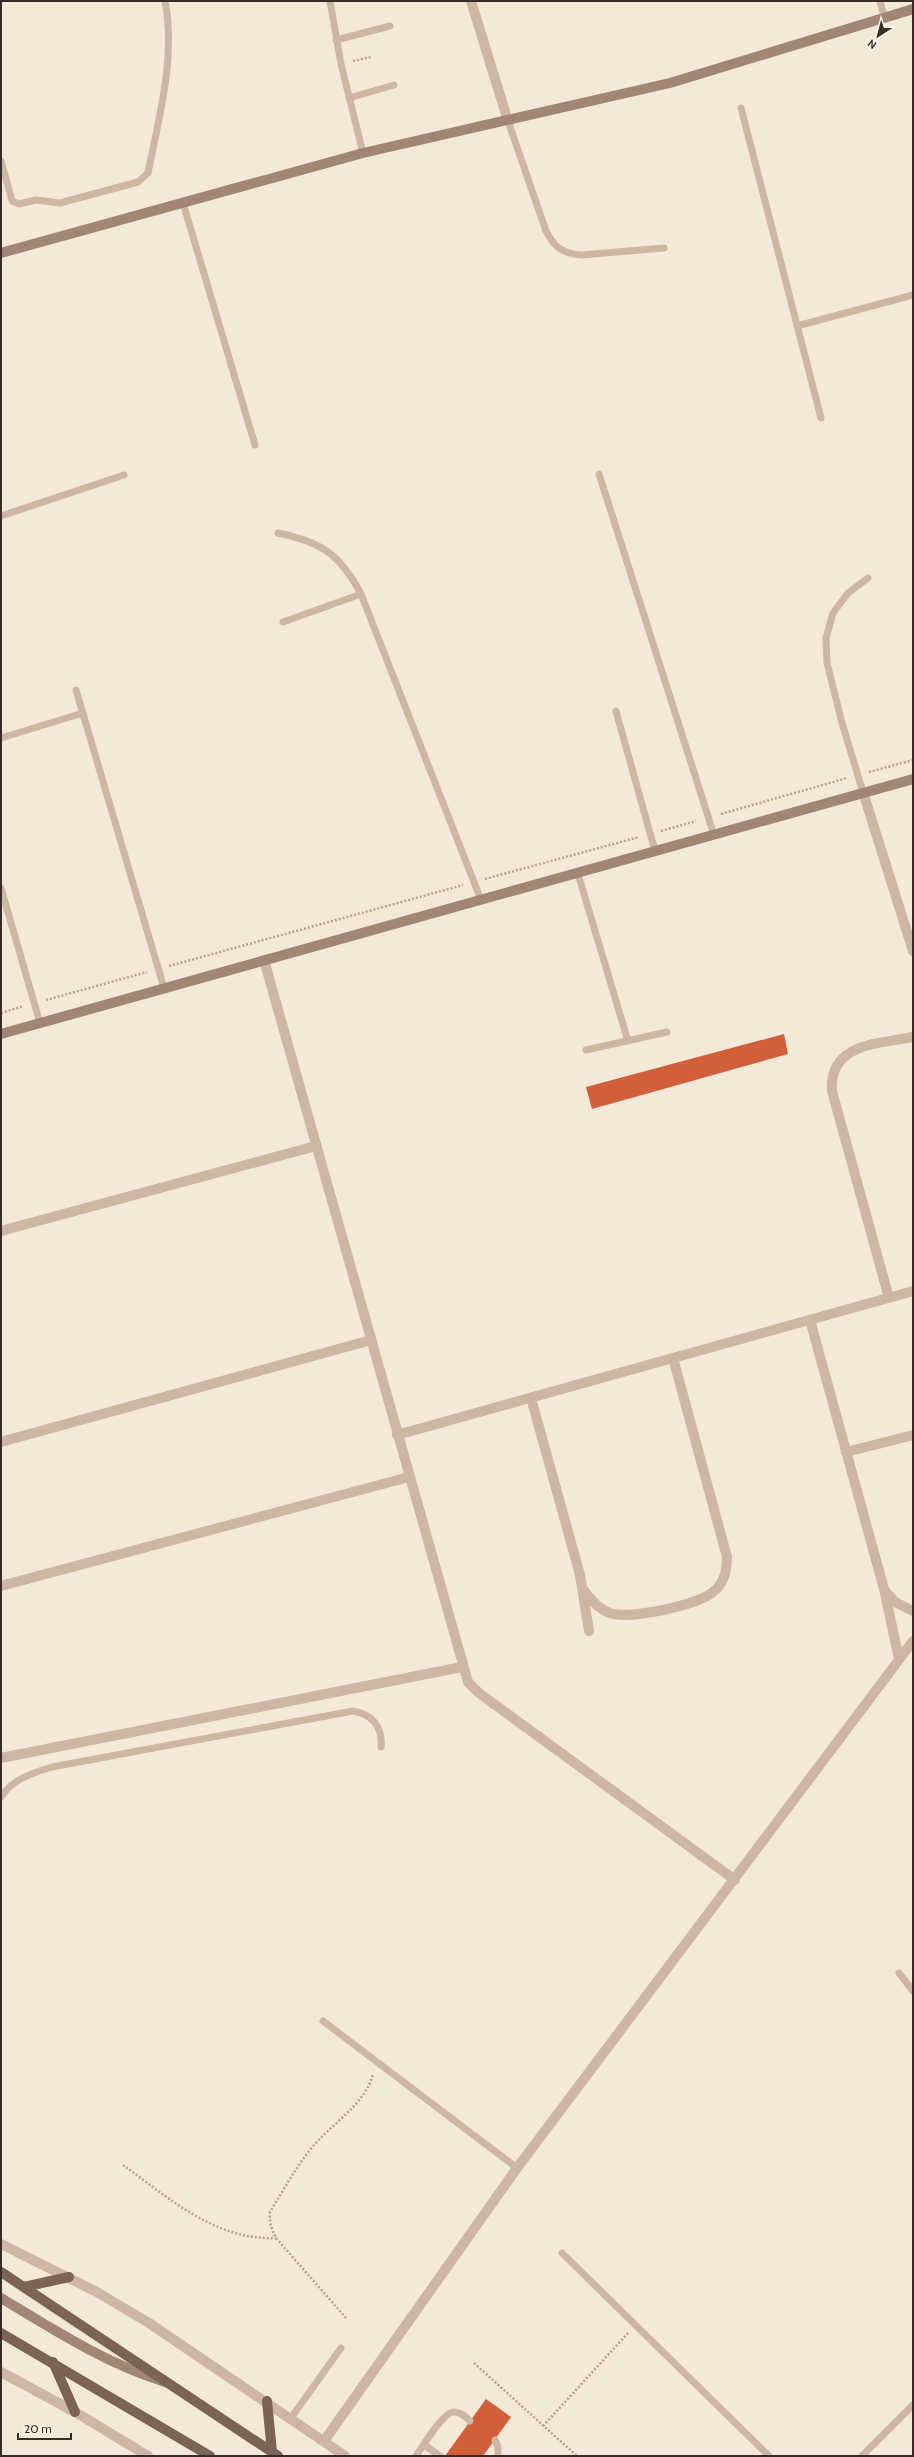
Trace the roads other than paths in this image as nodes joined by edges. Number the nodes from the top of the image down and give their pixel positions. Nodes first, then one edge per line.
1 (165, 1) edge
2 (330, 1) edge
3 (471, 1) edge
4 (880, 1) edge
5 (913, 9) edge
6 (884, 17) junction
7 (390, 26) dead end
8 (336, 40) junction
9 (394, 85) dead end
10 (349, 98) junction
11 (741, 108) dead end
12 (508, 121) junction
13 (363, 153) junction
14 (1, 162) edge
15 (183, 203) junction
16 (664, 248) dead end
17 (1, 253) edge
18 (913, 295) edge
19 (797, 326) junction
20 (821, 418) dead end
21 (255, 445) dead end
22 (599, 474) dead end
23 (124, 476) dead end
24 (1, 516) edge
25 (278, 533) dead end
26 (868, 578) dead end
27 (361, 594) junction
28 (283, 622) dead end
29 (76, 690) dead end
30 (616, 711) dead end
31 (83, 713) junction
32 (1, 738) edge
33 (913, 779) edge
34 (863, 792) junction
35 (714, 835) junction
36 (655, 851) junction
37 (578, 874) junction
38 (1, 888) edge
39 (480, 900) junction
40 (913, 951) edge
41 (264, 960) junction
42 (164, 988) junction
43 (40, 1023) junction
44 (667, 1032) dead end
45 (1, 1034) edge
46 (913, 1037) edge
47 (628, 1041) junction
48 (586, 1050) dead end
49 (316, 1146) junction
50 (1, 1231) edge
51 (913, 1292) edge
52 (889, 1298) junction
53 (810, 1320) junction
54 (371, 1340) junction
55 (673, 1358) junction
56 (531, 1398) junction
57 (397, 1434) junction
58 (913, 1435) edge
59 (1, 1442) edge
60 (846, 1452) junction
61 (410, 1477) junction
62 (1, 1586) edge
63 (584, 1589) junction
64 (884, 1589) junction
65 (913, 1611) edge
66 (589, 1631) dead end
67 (913, 1640) edge
68 (899, 1659) junction
69 (462, 1667) junction
70 (381, 1747) dead end
71 (1, 1758) edge
72 (1, 1797) edge
73 (735, 1880) junction
74 (899, 1973) dead end
75 (913, 1991) edge
76 (323, 2021) dead end
77 (518, 2168) junction
78 (1, 2244) edge
79 (562, 2254) dead end
80 (1, 2272) edge
81 (69, 2277) junction
82 (24, 2287) junction
83 (1, 2298) edge
84 (1, 2334) edge
85 (341, 2348) dead end
86 (53, 2362) junction
87 (1, 2372) edge
88 (172, 2385) junction
89 (267, 2402) junction
90 (913, 2405) edge
91 (76, 2412) junction
92 (291, 2418) junction
93 (470, 2421) dead end
94 (495, 2440) dead end
95 (324, 2441) junction
96 (424, 2444) junction
97 (275, 2454) edge
98 (417, 2455) edge
99 (148, 2456) edge
100 (210, 2456) edge
101 (345, 2456) edge
102 (440, 2456) edge
103 (498, 2456) edge
104 (769, 2456) edge
105 (862, 2456) edge

1 - 14 lane
2 - 8 lane
3 - 12 street
4 - 6 lane
5 - 6 street
6 - 12 street
7 - 8 lane
8 - 10 lane
9 - 10 lane
10 - 13 lane
11 - 19 lane
12 - 13 street
12 - 16 lane
13 - 15 street
15 - 17 street
15 - 21 lane
18 - 19 lane
19 - 20 lane
22 - 35 lane
23 - 24 lane
25 - 27 lane
26 - 34 lane
27 - 28 lane
27 - 39 lane
29 - 31 lane
30 - 36 lane
31 - 32 lane
31 - 42 lane
33 - 34 street
34 - 35 street
34 - 40 street
35 - 36 street
36 - 37 street
37 - 39 street
37 - 47 lane
38 - 43 lane
39 - 41 street
41 - 42 street
41 - 49 street
42 - 43 street
43 - 45 street
44 - 47 lane
46 - 52 street
47 - 48 lane
49 - 50 street
49 - 54 street
51 - 52 street
52 - 53 street
53 - 55 street
53 - 60 street
54 - 57 street
54 - 59 street
55 - 56 street
55 - 63 street
56 - 57 street
56 - 63 street
57 - 61 street
58 - 60 street
60 - 64 street
61 - 62 street
61 - 69 street
63 - 66 street
64 - 65 street
64 - 68 street
67 - 68 street
68 - 73 street
69 - 71 street
69 - 73 street
70 - 72 lane
73 - 77 street
74 - 75 lane
76 - 77 lane
77 - 95 street
78 - 81 street
79 - 104 lane
80 - 82 main road
81 - 82 main road
81 - 89 street
82 - 88 main road
83 - 88 street
84 - 86 main road
85 - 92 lane
86 - 91 main road
86 - 100 main road
87 - 91 street
88 - 97 main road
89 - 92 street
89 - 97 main road
90 - 105 lane
91 - 99 street
92 - 95 street
93 - 96 lane
94 - 103 lane
95 - 101 street
96 - 98 lane
96 - 102 lane

